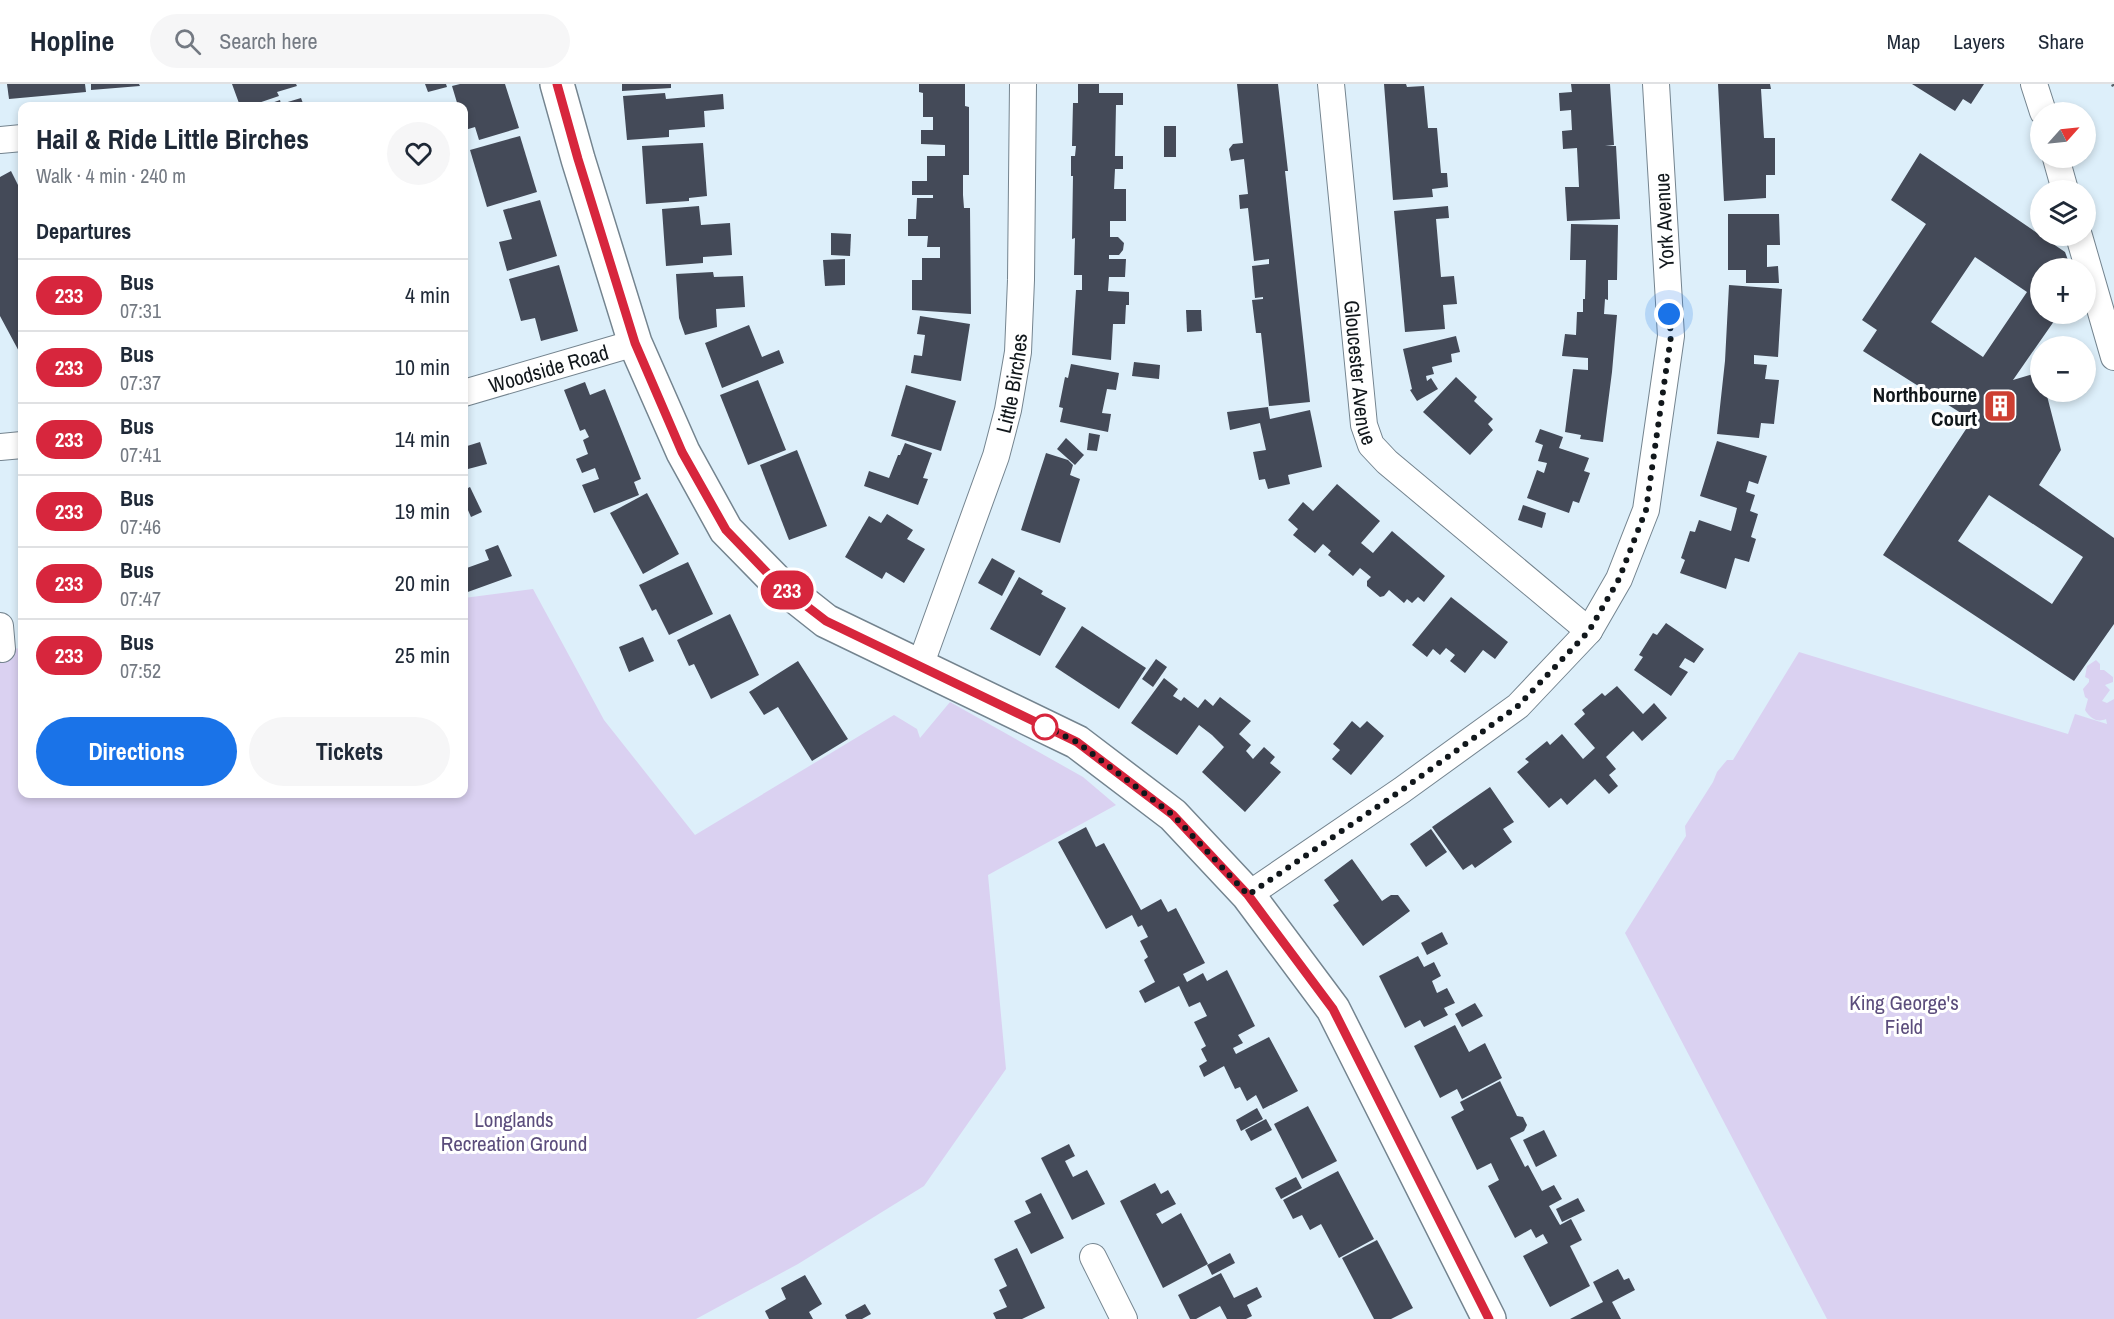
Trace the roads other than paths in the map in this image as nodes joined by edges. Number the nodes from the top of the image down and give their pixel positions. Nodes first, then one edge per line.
1 (558, 84) edge
2 (1023, 84) edge
3 (1331, 84) edge
4 (1656, 84) edge
5 (2034, 84) edge
6 (2040, 102) edge
7 (18, 138) edge
8 (0, 140) edge
9 (2082, 246) edge
10 (635, 343) junction
11 (2114, 357) edge
12 (468, 392) edge
13 (18, 445) edge
14 (0, 447) edge
15 (1589, 631) junction
16 (920, 666) junction
17 (1248, 895) junction
18 (1093, 1257) dead end
19 (1124, 1319) edge
20 (1489, 1319) edge

1 - 10 street
2 - 16 street, Little Birches
3 - 15 street, Gloucester Avenue
4 - 15 street, York Avenue
5 - 6 street
7 - 8 street
9 - 11 street
10 - 12 street, Woodside Road
10 - 16 street
13 - 14 street
15 - 17 street, York Avenue
16 - 17 street
17 - 20 street
18 - 19 street

